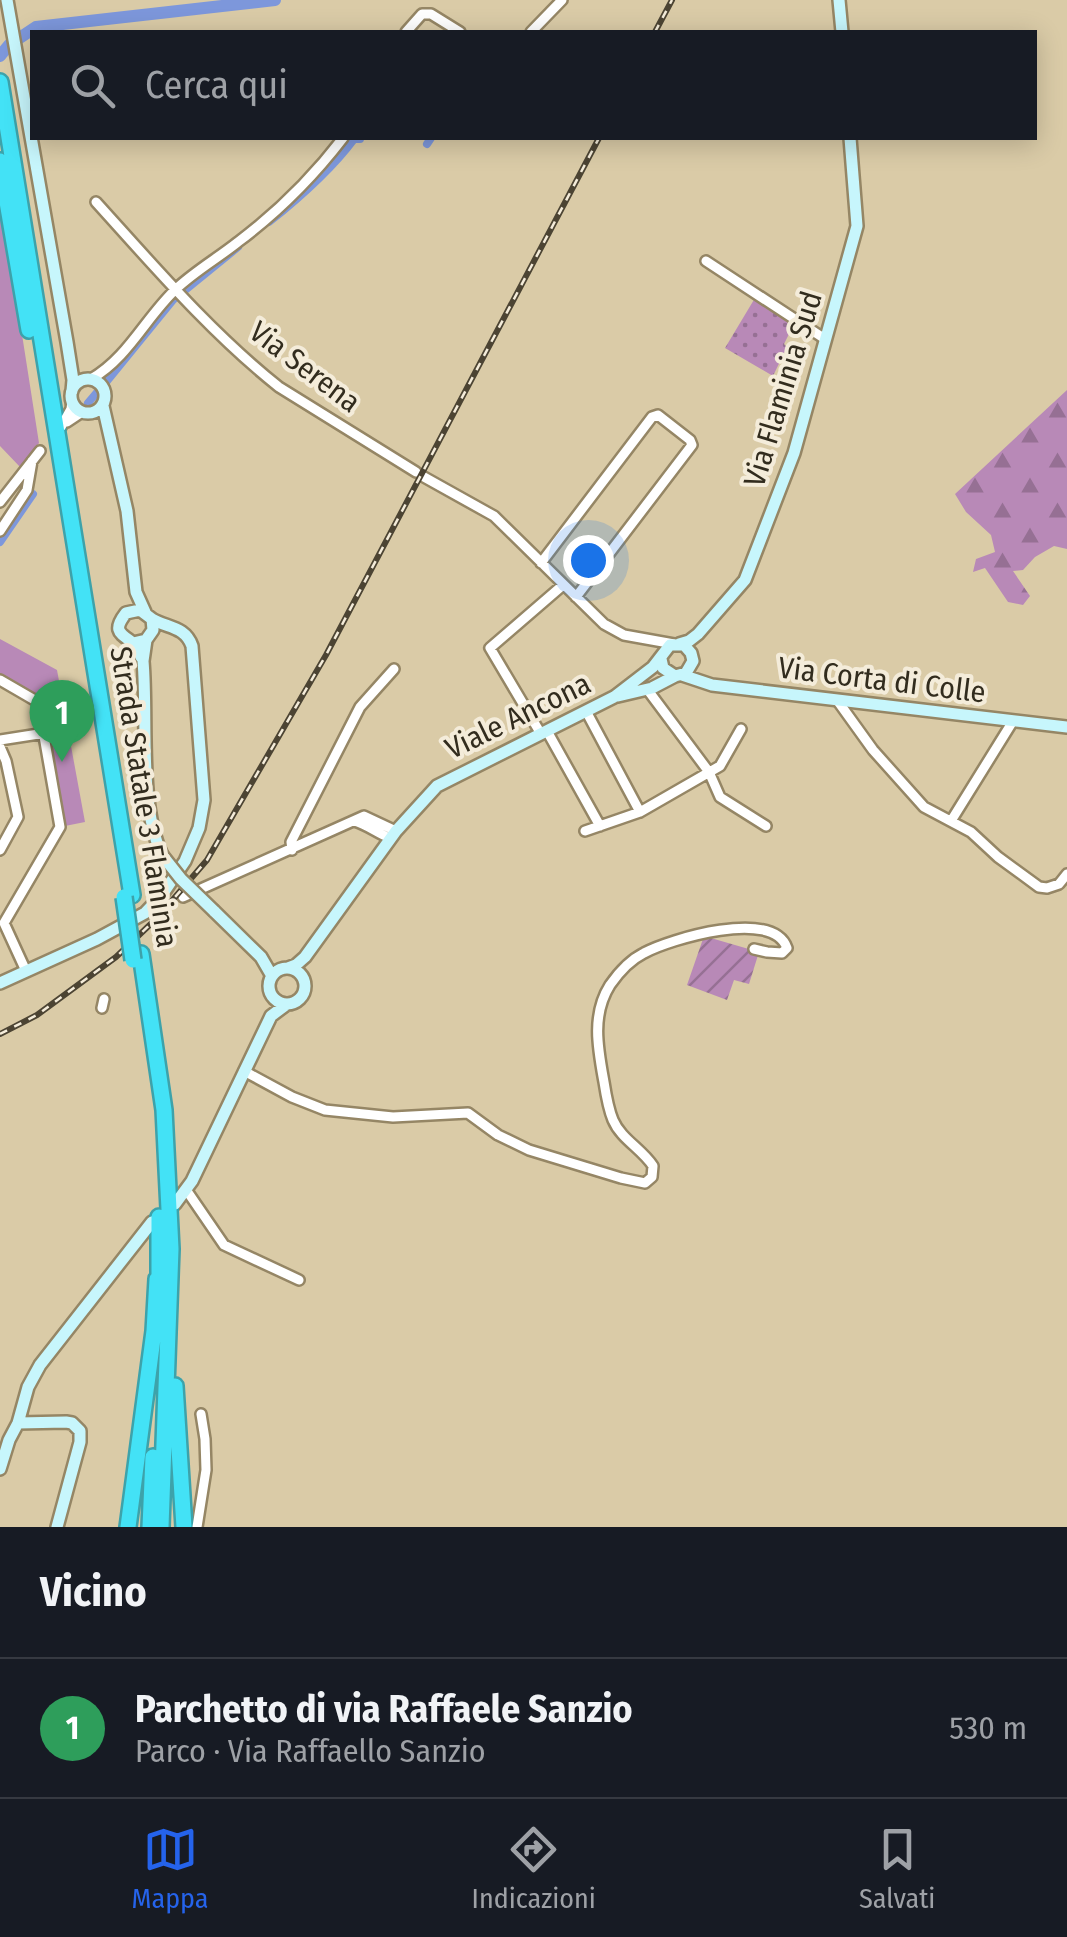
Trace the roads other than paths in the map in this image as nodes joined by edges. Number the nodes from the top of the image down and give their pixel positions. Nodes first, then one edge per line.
1 (7, 0) edge
2 (562, 0) edge
3 (840, 0) edge
4 (408, 30) edge
5 (457, 30) edge
6 (533, 30) edge
7 (842, 30) edge
8 (0, 82) edge
9 (30, 132) edge
10 (31, 140) edge
11 (342, 140) edge
12 (850, 140) edge
13 (6, 156) edge
14 (96, 202) dead end
15 (706, 261) dead end
16 (175, 290) junction
17 (825, 339) junction
18 (66, 342) junction
19 (108, 368) junction
20 (90, 379) junction
21 (103, 387) junction
22 (72, 396) junction
23 (102, 406) junction
24 (84, 413) junction
25 (111, 437) junction
26 (40, 452) dead end
27 (32, 460) junction
28 (0, 502) edge
29 (0, 531) edge
30 (541, 563) junction
31 (563, 585) junction
32 (136, 592) junction
33 (576, 597) junction
34 (131, 610) junction
35 (148, 616) junction
36 (168, 626) junction
37 (698, 634) junction
38 (650, 638) junction
39 (143, 640) junction
40 (676, 644) junction
41 (661, 656) junction
42 (692, 658) junction
43 (394, 669) dead end
44 (678, 675) junction
45 (0, 680) edge
46 (716, 686) junction
47 (644, 687) junction
48 (837, 700) junction
49 (586, 711) junction
50 (1013, 721) junction
51 (1067, 728) edge
52 (742, 729) dead end
53 (544, 732) junction
54 (45, 733) junction
55 (0, 744) edge
56 (710, 772) junction
57 (640, 812) junction
58 (951, 821) junction
59 (354, 822) junction
60 (600, 826) junction
61 (766, 826) dead end
62 (374, 831) junction
63 (585, 831) dead end
64 (393, 835) junction
65 (0, 850) edge
66 (292, 850) junction
67 (377, 856) junction
68 (1067, 874) edge
69 (128, 896) junction
70 (183, 896) dead end
71 (2, 922) edge
72 (754, 949) dead end
73 (26, 971) junction
74 (285, 972) junction
75 (0, 983) edge
76 (270, 993) junction
77 (287, 1004) junction
78 (270, 1016) junction
79 (244, 1071) junction
80 (187, 1191) junction
81 (175, 1204) dead end
82 (152, 1222) dead end
83 (165, 1255) junction
84 (299, 1280) dead end
85 (201, 1414) dead end
86 (18, 1422) junction
87 (4, 1443) edge
88 (0, 1470) edge
89 (57, 1527) edge
90 (128, 1527) edge
91 (150, 1527) edge
92 (161, 1527) edge
93 (184, 1527) edge
94 (197, 1527) edge

1 - 9 main road
2 - 6 street
3 - 7 main road
4 - 5 street
8 - 13 highway, Strada Statale 3 Flaminia
10 - 18 main road
11 - 16 street
12 - 17 main road, Via Flaminia Sud
13 - 69 highway, Strada Statale 3 Flaminia
13 - 69 highway, Strada Statale 3 Flaminia
14 - 16 street, Via Serena
15 - 17 street
16 - 19 street
16 - 30 street, Via Serena
17 - 37 main road, Via Flaminia Sud
18 - 20 main road
18 - 22 main road
19 - 20 street
19 - 21 street
20 - 21 main road
20 - 22 main road
21 - 23 main road
22 - 24 main road
22 - 24 street
23 - 24 main road
23 - 25 main road
24 - 25 main road
25 - 32 main road
26 - 27 street
27 - 28 street
27 - 29 street
30 - 31 street, Via Serena
30 - 33 street
31 - 33 street, Via Serena
31 - 53 street
32 - 34 main road
32 - 35 main road
33 - 38 street, Via Serena
34 - 35 main road
34 - 39 main road
35 - 36 main road
35 - 39 main road
36 - 39 main road
36 - 73 main road
37 - 40 main road, Via Flaminia Sud
37 - 42 main road, Via Flaminia Sud
38 - 40 street, Via Serena
38 - 41 street
39 - 74 main road, bridge
40 - 41 main road, Via Flaminia Sud
40 - 42 main road
41 - 44 main road
41 - 47 main road, Viale Ancona
42 - 44 main road, Via Flaminia Sud
42 - 46 main road
43 - 66 street
44 - 46 main road, Via Corta di Colle
44 - 47 main road, Viale Ancona
45 - 54 street
46 - 47 main road, Viale Ancona
46 - 48 main road, Via Corta di Colle
47 - 49 main road, Viale Ancona
47 - 56 street
48 - 50 main road, Via Corta di Colle
48 - 58 street
49 - 53 main road, Viale Ancona
49 - 57 street
50 - 51 main road, Via Corta di Colle
50 - 58 street
52 - 56 street
53 - 60 street
53 - 64 main road, Viale Ancona
54 - 55 street
54 - 71 street
55 - 65 street
56 - 57 street
56 - 61 street
57 - 60 street
58 - 68 street
59 - 62 street
59 - 64 street
59 - 66 street
60 - 63 street
62 - 64 street
62 - 67 street
64 - 67 main road, Viale Ancona
66 - 70 street
67 - 74 main road, Viale Ancona
69 - 83 highway, Strada Statale 3 Flaminia, bridge
71 - 73 street
72 - 79 street
73 - 75 main road
74 - 76 main road
74 - 77 main road
76 - 77 main road
76 - 78 main road
77 - 78 main road
78 - 79 main road
79 - 80 main road
80 - 81 main road
80 - 84 street
82 - 86 main road
83 - 90 highway
83 - 91 highway, Strada Statale 3 Flaminia
83 - 92 highway, Strada Statale 3 Flaminia
83 - 93 highway
85 - 94 street
86 - 87 main road
86 - 89 main road
87 - 88 main road

